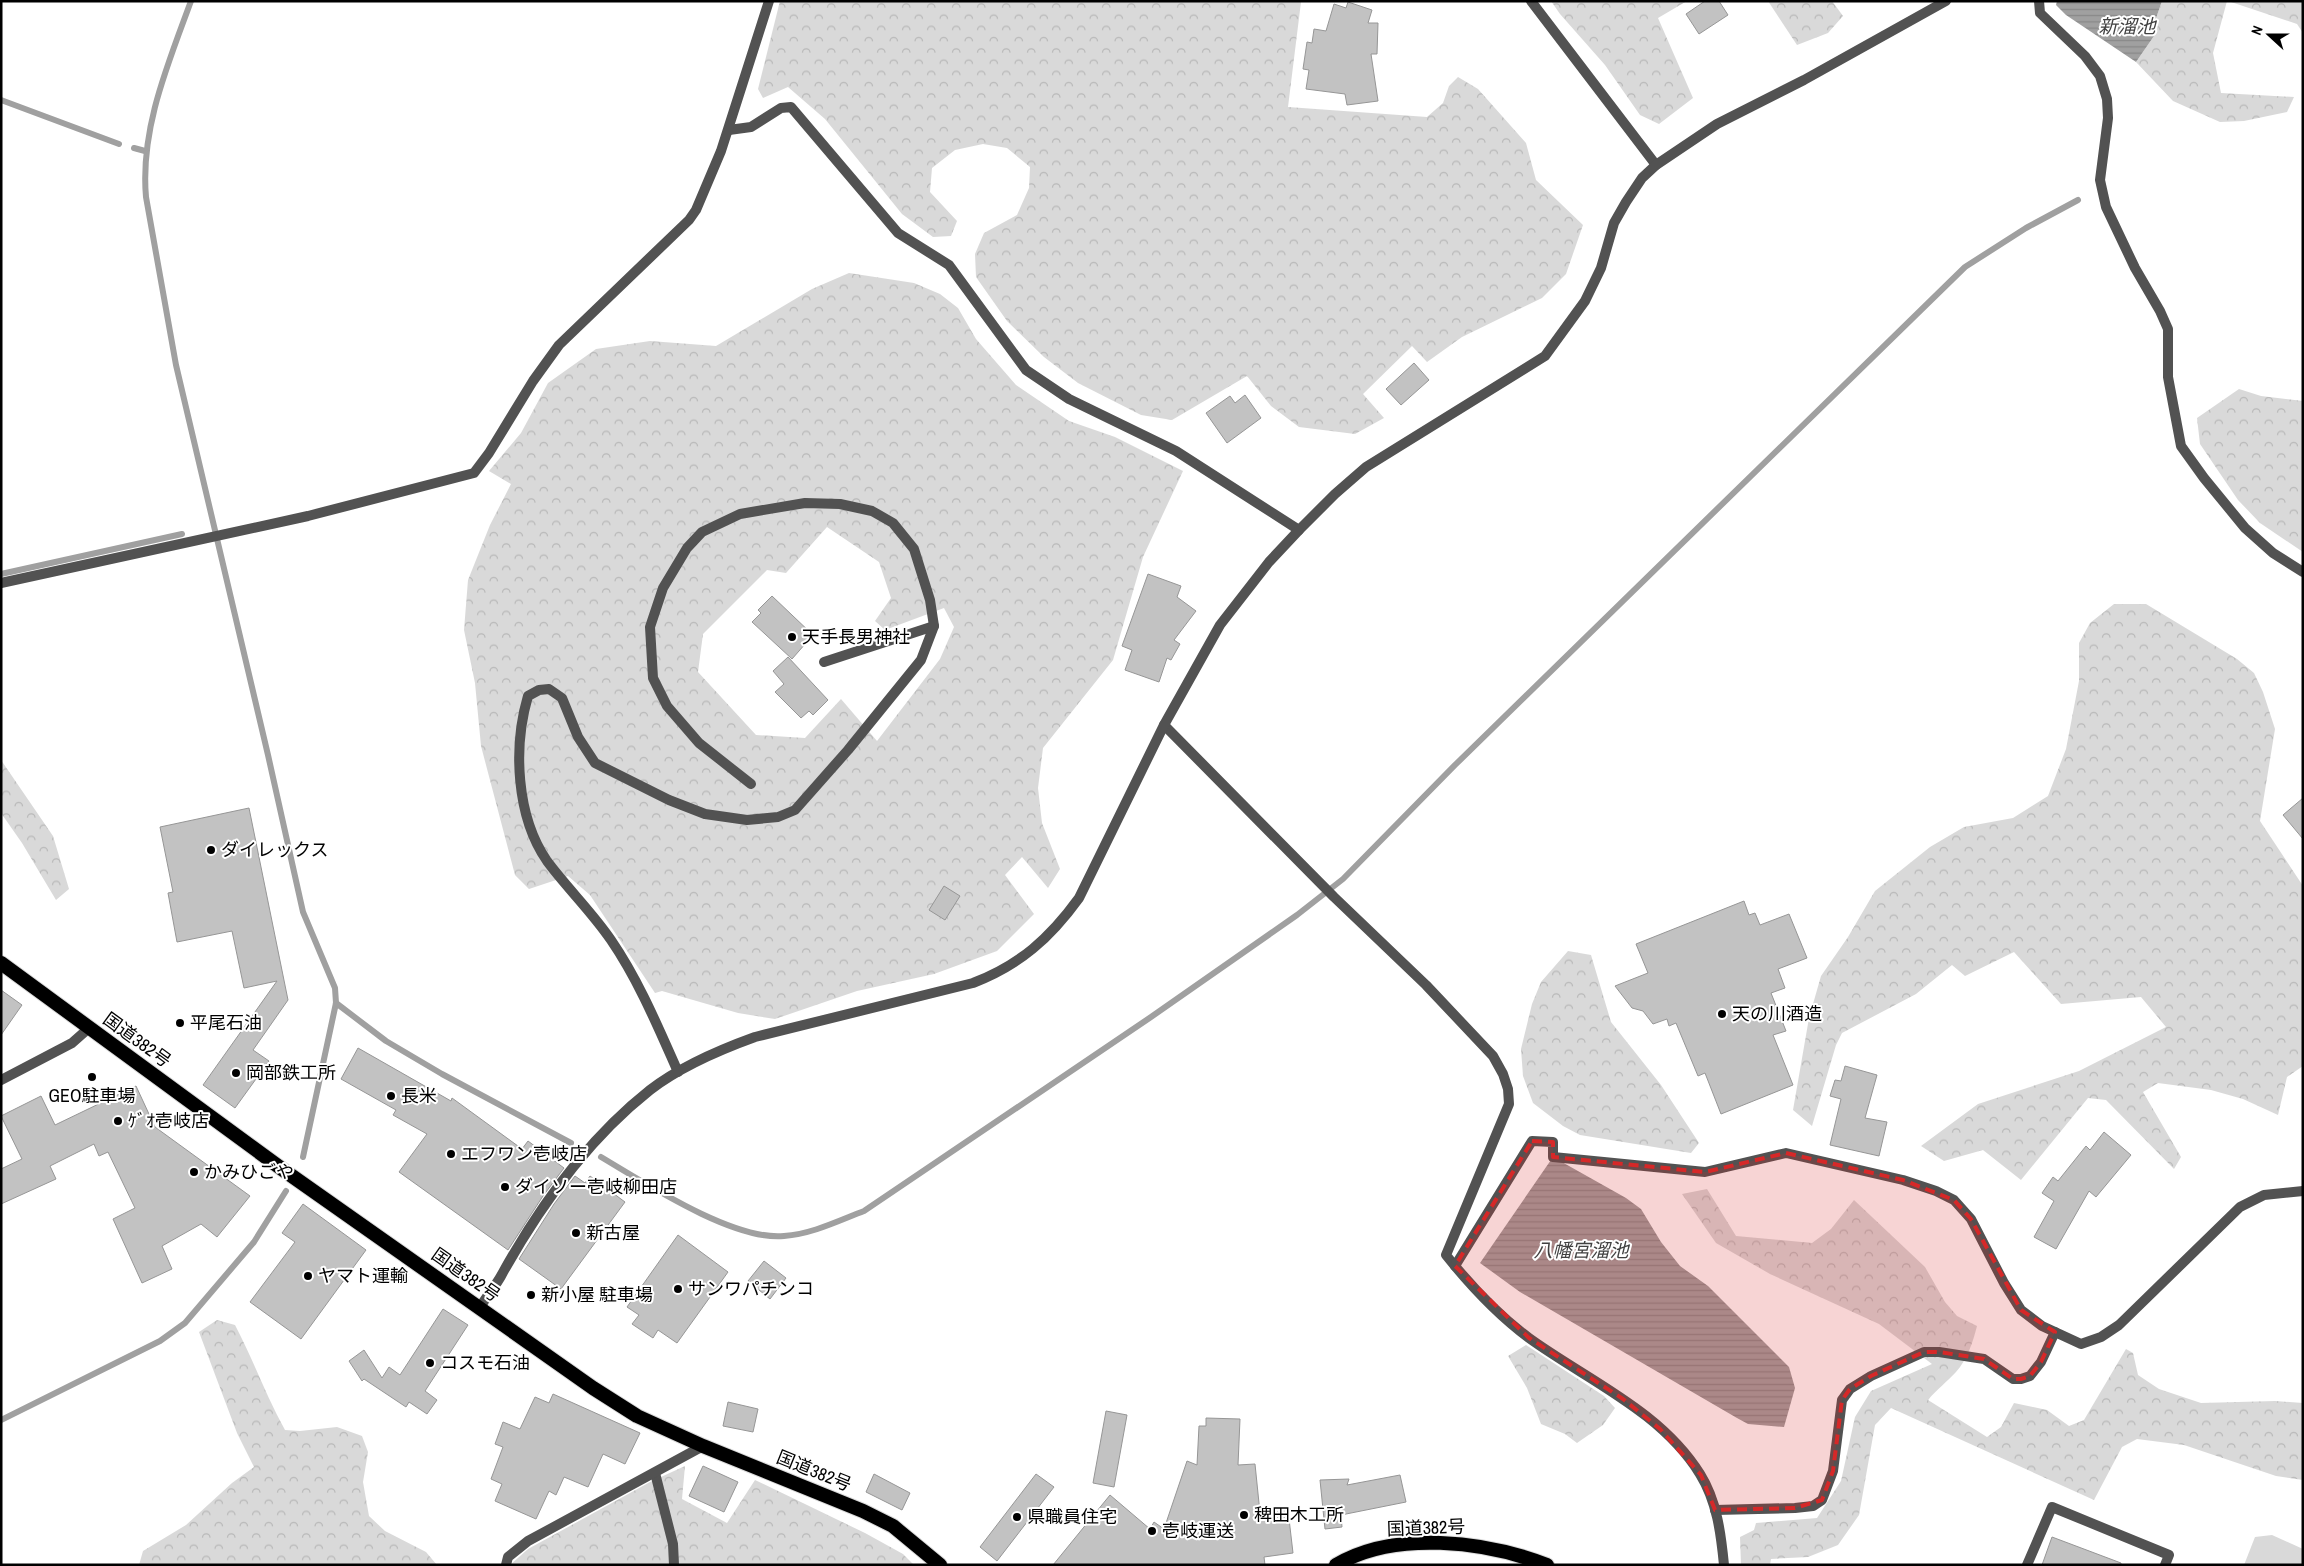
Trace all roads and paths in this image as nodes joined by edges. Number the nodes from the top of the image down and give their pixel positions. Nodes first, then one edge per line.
1 (769, 1) edge
2 (1531, 1) edge
3 (1946, 1) edge
4 (2039, 1) edge
5 (729, 130) junction
6 (1656, 165) junction
7 (1299, 530) junction
8 (2303, 572) edge
9 (1, 584) edge
10 (934, 626) junction
11 (824, 662) dead end
12 (1164, 725) junction
13 (751, 784) dead end
14 (1, 963) edge
15 (89, 1028) junction
16 (678, 1072) junction
17 (1, 1080) edge
18 (2303, 1191) edge
19 (1455, 1266) junction
20 (480, 1308) junction
21 (2055, 1332) junction
22 (703, 1446) junction
23 (655, 1473) junction
24 (1715, 1510) junction
25 (506, 1565) edge
26 (674, 1565) edge
27 (940, 1565) edge
28 (1336, 1565) edge
29 (1547, 1565) edge
30 (1724, 1565) edge
31 (2028, 1565) edge
32 (2165, 1565) edge

1 - 5 street
2 - 6 street
3 - 6 street
4 - 8 street
5 - 7 street
5 - 9 street
6 - 7 street
7 - 12 street
10 - 11 street
10 - 13 street
10 - 16 street
12 - 16 street
12 - 19 street
14 - 15 highway, 国道382号
15 - 17 street
15 - 20 highway, 国道382号
16 - 20 street
18 - 21 street
19 - 21 street
19 - 24 street
20 - 22 highway, 国道382号
21 - 24 street
22 - 23 street
22 - 27 highway, 国道382号
23 - 25 street
23 - 26 street
24 - 30 street
28 - 29 highway, 国道382号
31 - 32 street

